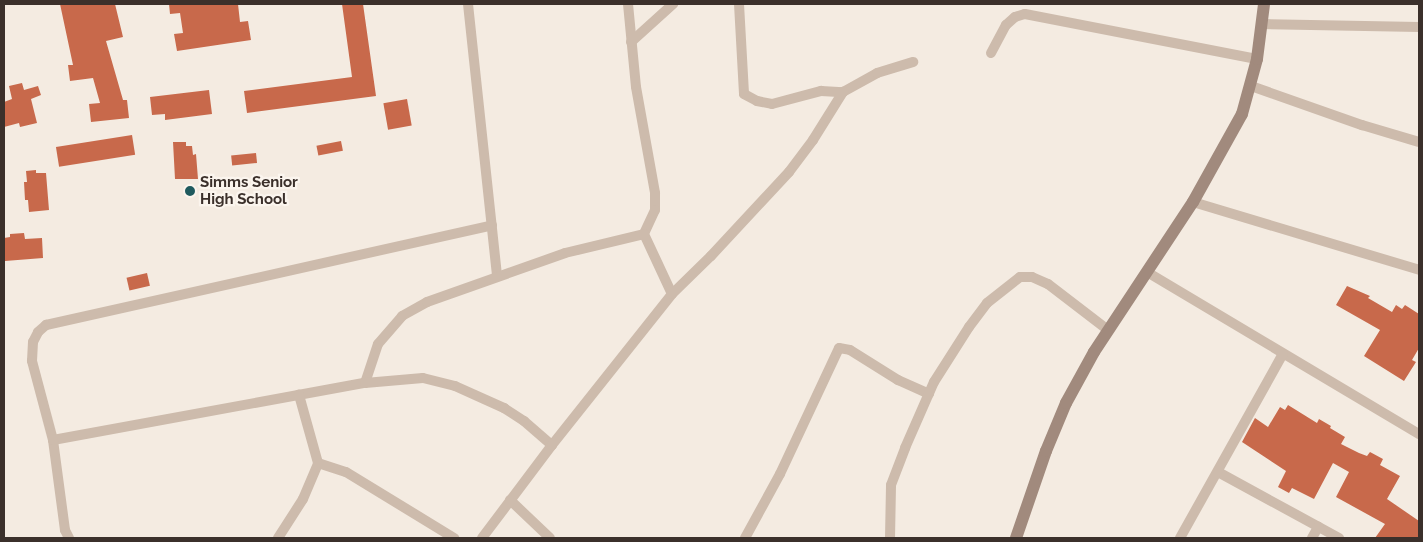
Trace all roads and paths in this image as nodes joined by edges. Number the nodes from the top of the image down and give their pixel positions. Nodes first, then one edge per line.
1 (468, 4) edge
2 (628, 4) edge
3 (673, 4) edge
4 (739, 4) edge
5 (1264, 4) edge
6 (1263, 24) junction
7 (1419, 27) edge
8 (631, 42) junction
9 (991, 53) dead end
10 (1257, 59) junction
11 (912, 62) dead end
12 (1251, 86) junction
13 (843, 92) junction
14 (1419, 142) edge
15 (1192, 202) junction
16 (492, 225) junction
17 (644, 234) junction
18 (1419, 270) edge
19 (1147, 272) junction
20 (497, 276) junction
21 (672, 294) junction
22 (1108, 330) junction
23 (1284, 354) junction
24 (366, 383) junction
25 (928, 394) junction
26 (299, 395) junction
27 (1419, 434) edge
28 (53, 440) junction
29 (552, 445) junction
30 (318, 463) junction
31 (1218, 472) junction
32 (510, 500) junction
33 (1318, 527) junction
34 (69, 538) edge
35 (278, 538) edge
36 (454, 538) edge
37 (482, 538) edge
38 (550, 538) edge
39 (746, 538) edge
40 (890, 538) edge
41 (1016, 538) edge
42 (1180, 538) edge
43 (1312, 538) edge
44 (1339, 538) edge

1 - 16 street
2 - 8 street
3 - 8 street
4 - 13 street
5 - 6 street
6 - 7 street
6 - 10 street
8 - 17 street
9 - 10 street
10 - 12 street
11 - 13 street
12 - 14 street
12 - 15 street
13 - 21 street
15 - 18 street
15 - 19 street
16 - 20 street
16 - 28 street
17 - 20 street
17 - 21 street
19 - 22 street
19 - 23 street
20 - 24 street
21 - 29 street
22 - 25 street
22 - 41 street
23 - 27 street
23 - 31 street
24 - 26 street
24 - 29 street
25 - 39 street
25 - 40 street
26 - 28 street
26 - 30 street
28 - 34 street
29 - 32 street
30 - 35 street
30 - 36 street
31 - 33 street
31 - 42 street
32 - 37 street
32 - 38 street
33 - 43 street
33 - 44 street

